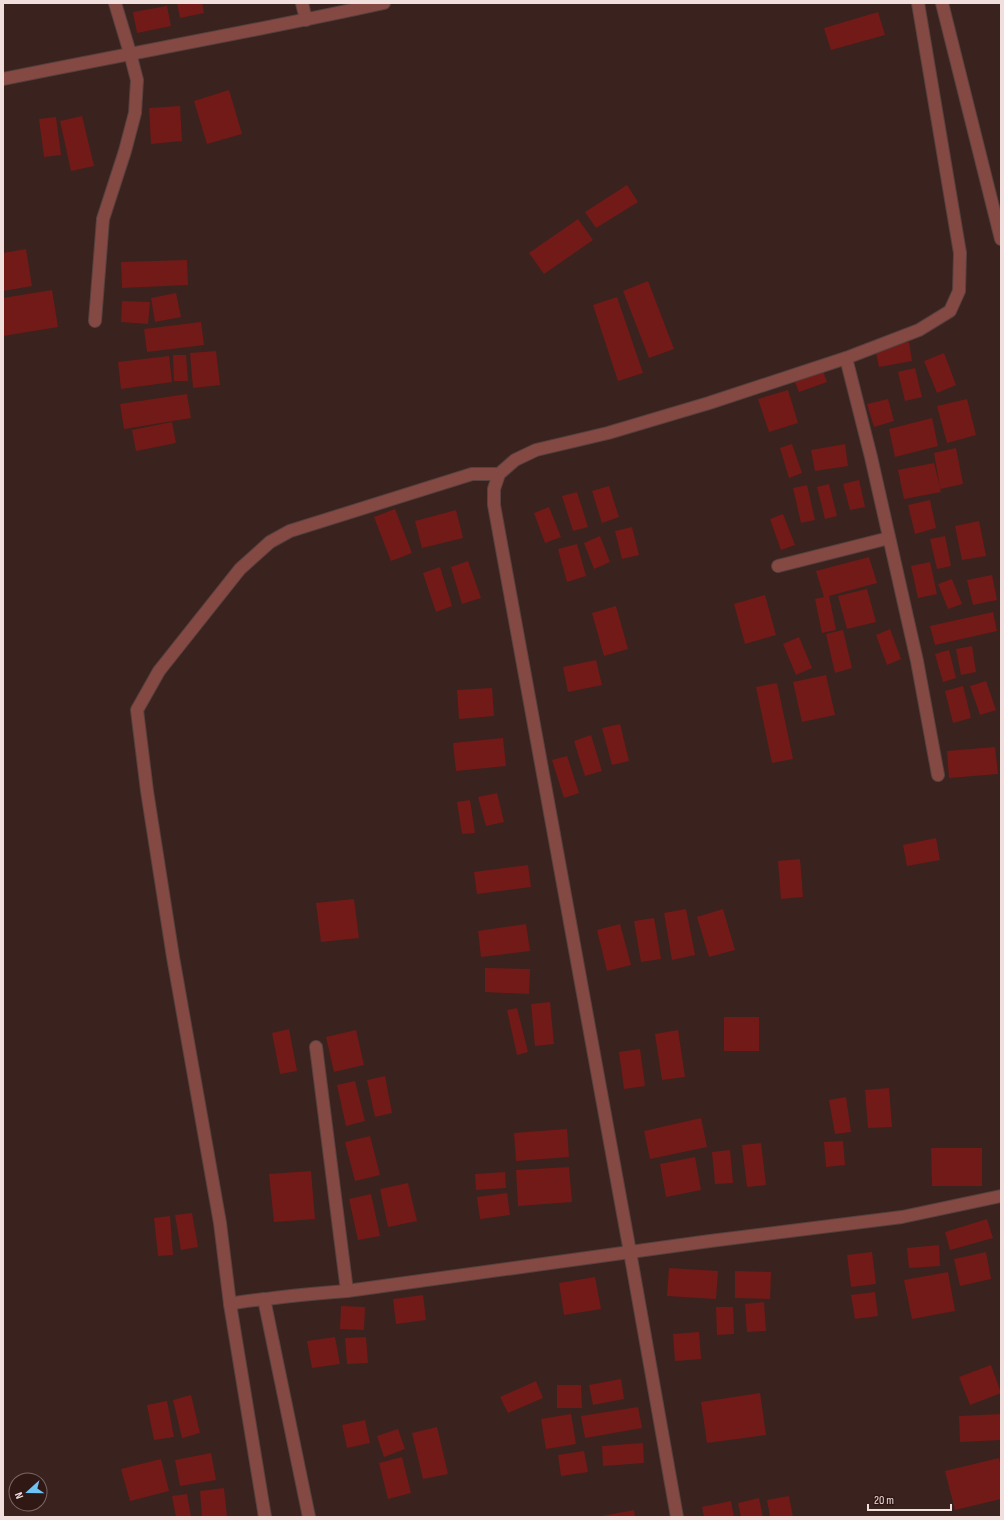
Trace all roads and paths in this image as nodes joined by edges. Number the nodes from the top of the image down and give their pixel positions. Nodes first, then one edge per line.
1 (115, 3) edge
2 (302, 3) edge
3 (384, 3) edge
4 (918, 3) edge
5 (942, 3) edge
6 (306, 20) junction
7 (130, 53) junction
8 (3, 79) edge
9 (1001, 239) edge
10 (95, 321) dead end
11 (846, 358) junction
12 (499, 474) junction
13 (889, 538) junction
14 (778, 566) dead end
15 (938, 775) dead end
16 (316, 1047) dead end
17 (1001, 1196) edge
18 (630, 1252) junction
19 (347, 1291) junction
20 (259, 1299) junction
21 (233, 1303) junction
22 (265, 1517) edge
23 (309, 1517) edge
24 (677, 1517) edge

1 - 7 street
2 - 6 street
3 - 6 street
4 - 11 street
5 - 9 street
6 - 7 street
7 - 8 street
7 - 10 street
11 - 12 street
11 - 13 street
12 - 18 street
12 - 21 street
13 - 14 street
13 - 15 street
16 - 19 street
17 - 18 street
18 - 19 street
18 - 24 street
19 - 20 street
20 - 21 street
20 - 23 street
21 - 22 street

